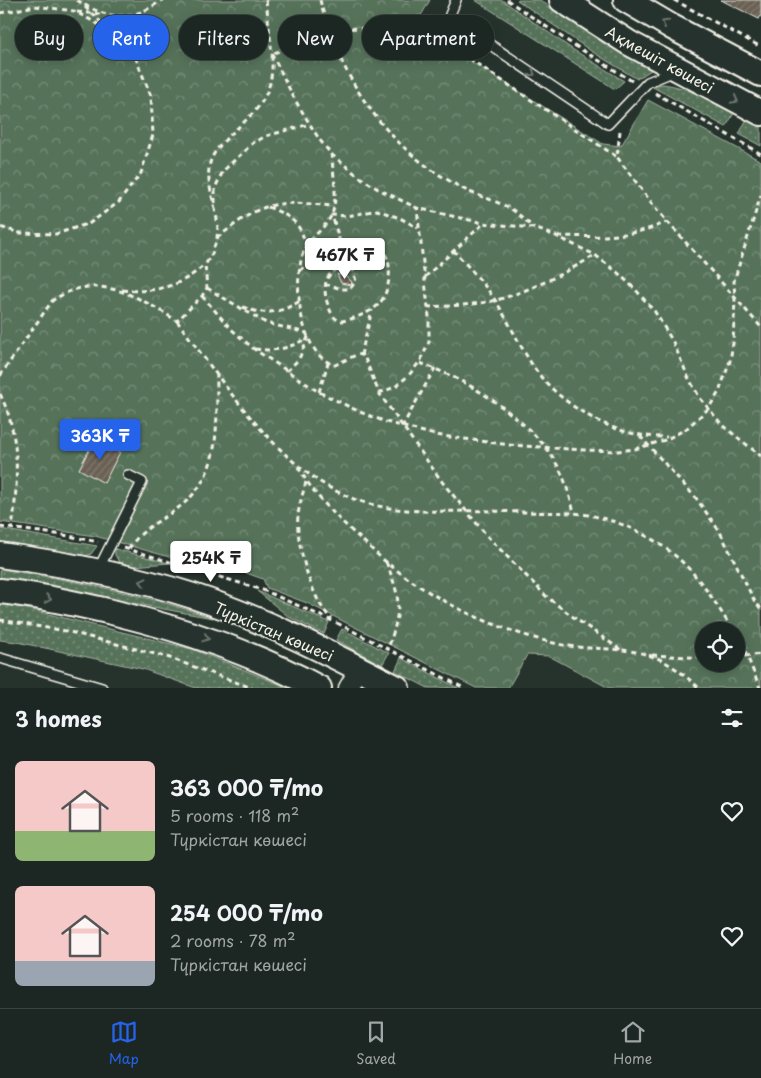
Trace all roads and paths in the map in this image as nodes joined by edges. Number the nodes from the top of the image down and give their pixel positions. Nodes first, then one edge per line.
1 (162, 0) edge
2 (265, 0) edge
3 (320, 0) edge
4 (456, 0) edge
5 (562, 0) edge
6 (626, 0) edge
7 (674, 0) edge
8 (74, 11) junction
9 (92, 13) junction
10 (0, 14) edge
11 (106, 15) joint
12 (128, 15) edge
13 (325, 15) edge
14 (93, 21) edge
15 (352, 29) edge
16 (761, 48) edge
17 (278, 52) edge
18 (272, 54) junction
19 (136, 60) edge
20 (343, 60) edge
21 (678, 70) junction
22 (761, 74) edge
23 (761, 113) edge
24 (310, 124) junction
25 (622, 126) dead end
26 (330, 154) junction
27 (617, 157) junction
28 (761, 195) edge
29 (333, 206) junction
30 (268, 207) junction
31 (417, 208) junction
32 (215, 209) junction
33 (332, 215) junction
34 (667, 222) junction
35 (483, 223) junction
36 (0, 227) edge
37 (419, 228) junction
38 (534, 228) junction
39 (556, 236) junction
40 (217, 238) junction
41 (340, 242) junction
42 (306, 248) junction
43 (453, 250) junction
44 (595, 255) junction
45 (205, 265) junction
46 (300, 271) junction
47 (424, 277) junction
48 (325, 284) junction
49 (207, 288) junction
50 (117, 289) junction
51 (202, 296) junction
52 (735, 299) junction
53 (495, 300) junction
54 (300, 301) junction
55 (235, 304) junction
56 (428, 307) junction
57 (372, 309) junction
58 (177, 321) junction
59 (761, 328) edge
60 (308, 335) junction
61 (254, 349) junction
62 (361, 354) junction
63 (420, 362) junction
64 (328, 363) junction
65 (435, 368) junction
66 (287, 371) junction
67 (218, 375) junction
68 (0, 376) edge
69 (319, 392) junction
70 (379, 393) junction
71 (0, 394) edge
72 (708, 409) junction
73 (402, 427) junction
74 (639, 435) junction
75 (669, 438) junction
76 (649, 446) junction
77 (546, 448) junction
78 (761, 456) edge
79 (297, 466) junction
80 (128, 475) dead end
81 (306, 481) junction
82 (466, 511) junction
83 (574, 513) junction
84 (0, 526) edge
85 (12, 528) junction
86 (110, 545) junction
87 (129, 549) junction
88 (0, 555) edge
89 (386, 561) junction
90 (97, 572) junction
91 (0, 591) edge
92 (761, 610) edge
93 (0, 620) edge
94 (727, 622) edge
95 (337, 623) junction
96 (388, 649) junction
97 (621, 650) junction
98 (745, 652) edge
99 (761, 654) edge
100 (650, 655) junction
101 (748, 657) junction
102 (0, 658) edge
103 (695, 658) edge
104 (353, 678) edge
105 (102, 688) edge
106 (252, 688) edge
107 (318, 688) edge
108 (397, 688) edge
109 (464, 688) edge
110 (698, 688) edge
111 (760, 688) edge

1 - 12 path
2 - 18 path
3 - 13 path
4 -> 21 lane
5 - 21 street, Ақмешіт көшесі
22 -> 6 street
7 - 16 path
8 - 9 path
8 - 10 path
8 - 14 path
9 - 11 path
9 - 11 path
15 - 27 path
17 - 18 path
18 - 24 path
18 - 32 path
19 - 36 path
20 - 38 path
21 -> 23 street, Ақмешіт көшесі
24 - 26 path
24 - 32 path
25 - 27 path
26 - 29 path
26 - 31 path
27 - 34 path
28 - 52 path
29 - 30 path
29 - 33 path
30 - 40 path
30 - 42 path
31 - 35 path
31 - 37 path
32 - 40 path
33 - 37 path
33 - 41 path
33 - 42 path
34 - 39 path
34 - 52 path
35 - 38 path
35 - 43 path
37 - 47 path
38 - 39 path
39 - 44 path
40 - 45 path
41 - 46 path
41 - 57 path
42 - 46 path
43 - 47 path
43 - 53 path
44 - 53 path
44 - 72 path
45 - 49 path
45 - 50 path
46 - 54 path
47 - 56 path
48 - 48 path
48 - 57 path
49 - 51 path
49 - 55 path
50 - 58 path
50 - 68 path
51 - 58 path
51 - 61 path
52 - 59 path
52 - 72 path
53 - 56 path
53 - 74 path
54 - 55 path
54 - 60 path
55 - 60 path
56 - 63 path
57 - 62 path
58 - 67 path
60 - 61 path
60 - 64 path
60 - 66 path
61 - 66 path
62 - 64 path
62 - 70 path
63 - 65 path
63 - 70 path
64 - 69 path
65 - 73 path
65 - 77 path
66 - 69 path
67 - 79 path
67 - 87 path
69 - 73 path
70 - 73 path
71 - 85 path
72 - 75 path
72 - 78 path
73 - 77 path
73 - 82 path
74 - 75 path
74 - 76 path
75 - 76 path
76 - 77 path
76 - 92 path
77 - 83 path
79 - 81 path
79 - 82 path
80 - 86 lane
81 - 89 path
81 - 95 path
82 - 83 path
82 - 97 path
83 - 94 path
84 - 85 path
85 - 86 path
86 - 87 path
86 - 90 lane
87 - 95 path
88 - 90 street, Түркістан көшесі
89 - 96 path
89 - 97 path
104 -> 90 street, Түркістан көшесі
91 -> 107 street, Түркістан көшесі
93 - 106 path
95 - 96 path
96 - 109 path
97 - 100 path
98 - 101 path
99 - 101 path
100 - 103 path
100 - 110 path
101 - 111 path
102 - 105 lane
104 - 108 street, Түркістан көшесі

